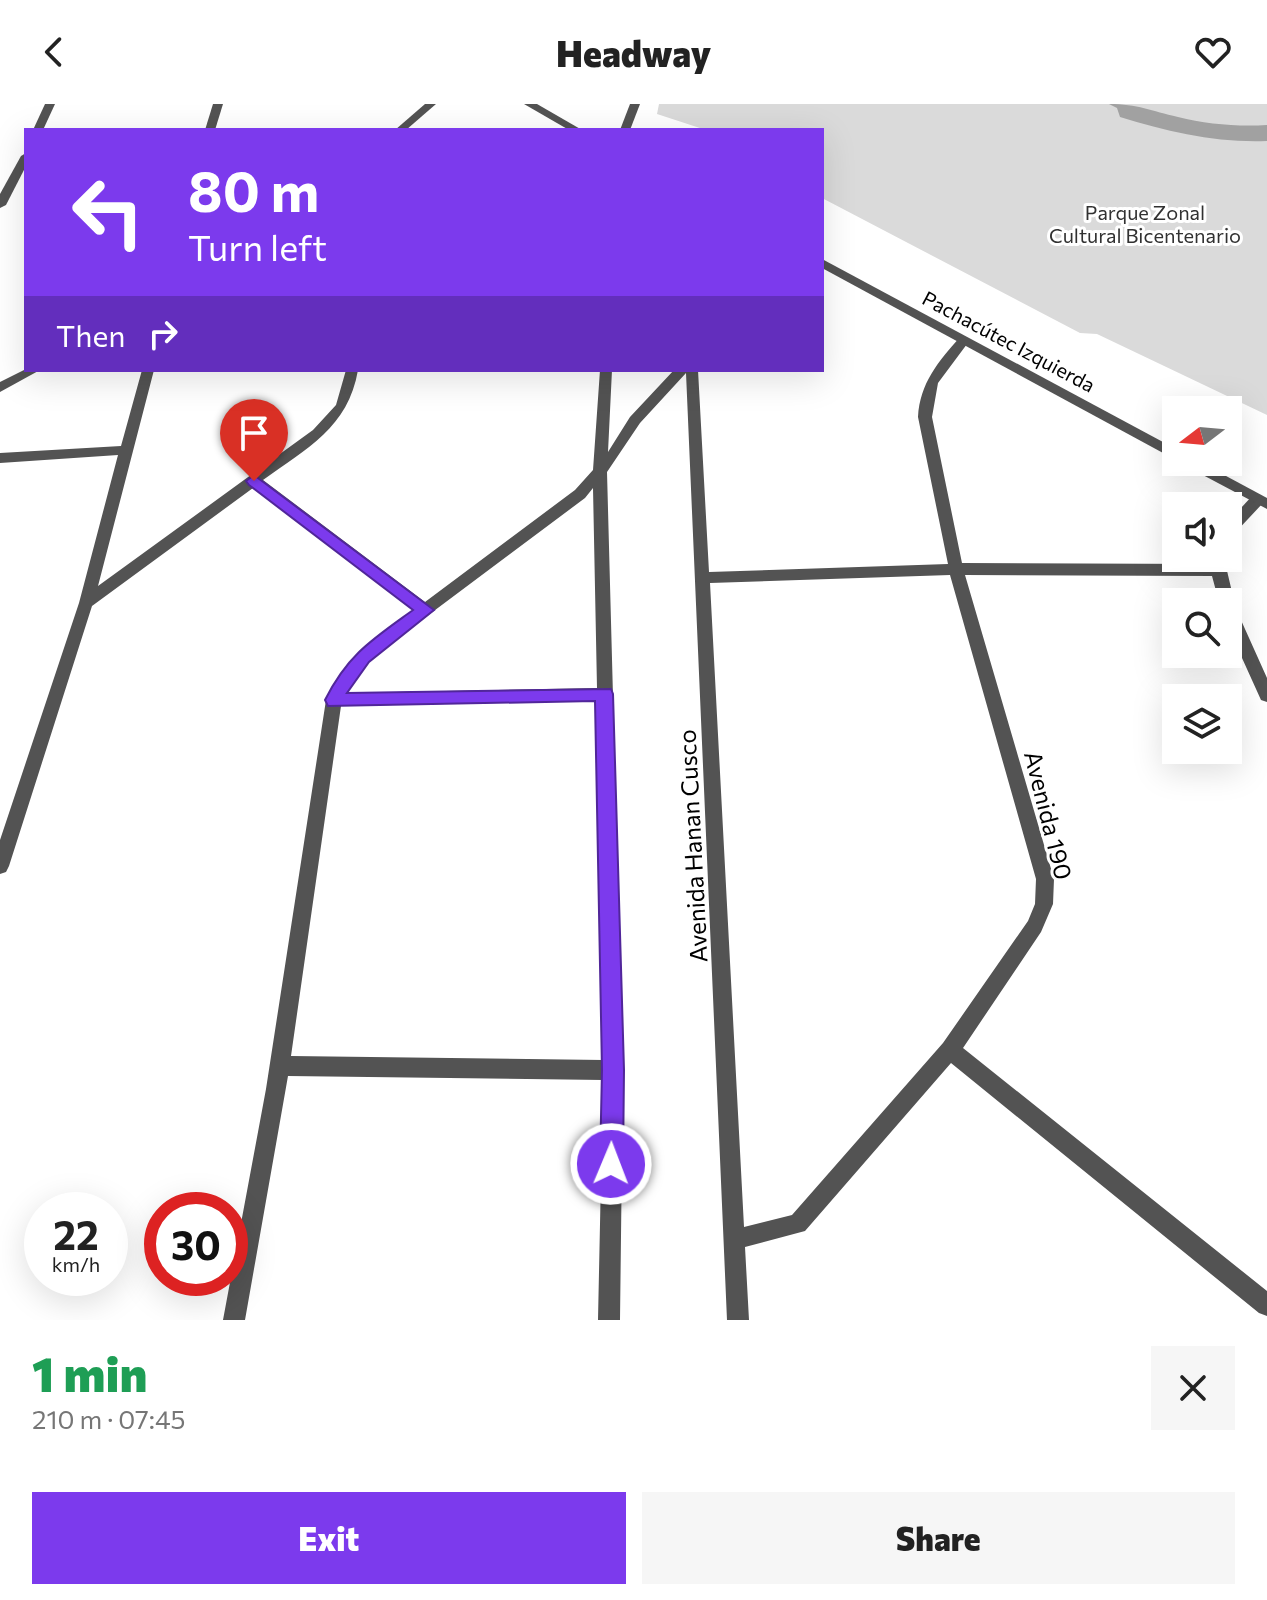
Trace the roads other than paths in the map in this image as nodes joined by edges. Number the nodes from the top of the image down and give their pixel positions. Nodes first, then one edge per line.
1 (50, 104) edge
2 (218, 104) edge
3 (431, 104) edge
4 (529, 104) edge
5 (635, 104) edge
6 (39, 128) edge
7 (211, 128) edge
8 (402, 128) edge
9 (573, 128) edge
10 (626, 128) edge
11 (24, 161) edge
12 (0, 205) edge
13 (824, 264) edge
14 (964, 340) junction
15 (30, 372) edge
16 (147, 372) edge
17 (352, 372) edge
18 (606, 372) edge
19 (679, 372) edge
20 (692, 372) edge
21 (0, 387) edge
22 (1162, 447) edge
23 (127, 450) junction
24 (0, 458) edge
25 (600, 471) junction
26 (1215, 476) edge
27 (254, 481) junction
28 (1263, 502) edge
29 (1242, 519) edge
30 (1162, 565) edge
31 (956, 569) junction
32 (1220, 572) edge
33 (704, 578) junction
34 (86, 603) junction
35 (425, 610) junction
36 (604, 694) junction
37 (1267, 695) edge
38 (334, 700) junction
39 (0, 866) edge
40 (950, 1050) junction
41 (281, 1066) junction
42 (613, 1070) junction
43 (736, 1239) junction
44 (1267, 1305) edge
45 (234, 1320) edge
46 (609, 1320) edge
47 (738, 1320) edge

1 - 6 street
2 - 7 street
3 - 8 street
4 - 9 street
5 - 10 street
11 - 12 street
13 - 14 street, Pachacútec Izquierda
14 - 22 street, Pachacútec Izquierda
14 - 31 street, Avenida 190
15 - 21 street
16 - 23 street
17 - 27 street
18 - 25 street
19 - 25 street
20 - 33 street, Avenida Hanan Cusco
23 - 24 street
23 - 34 street
25 - 35 street
25 - 36 street
26 - 28 street
27 - 34 street
27 - 35 street
28 - 29 street
30 - 31 street
31 - 33 street
31 - 40 street, Avenida 190
32 - 37 street
33 - 43 street, Avenida Hanan Cusco
34 - 39 street
35 - 38 street
36 - 38 street
36 - 42 street
38 - 41 street
40 - 43 street, Avenida 190
40 - 44 street
41 - 42 street
41 - 45 street
42 - 46 street
43 - 47 street, Avenida Hanan Cusco

